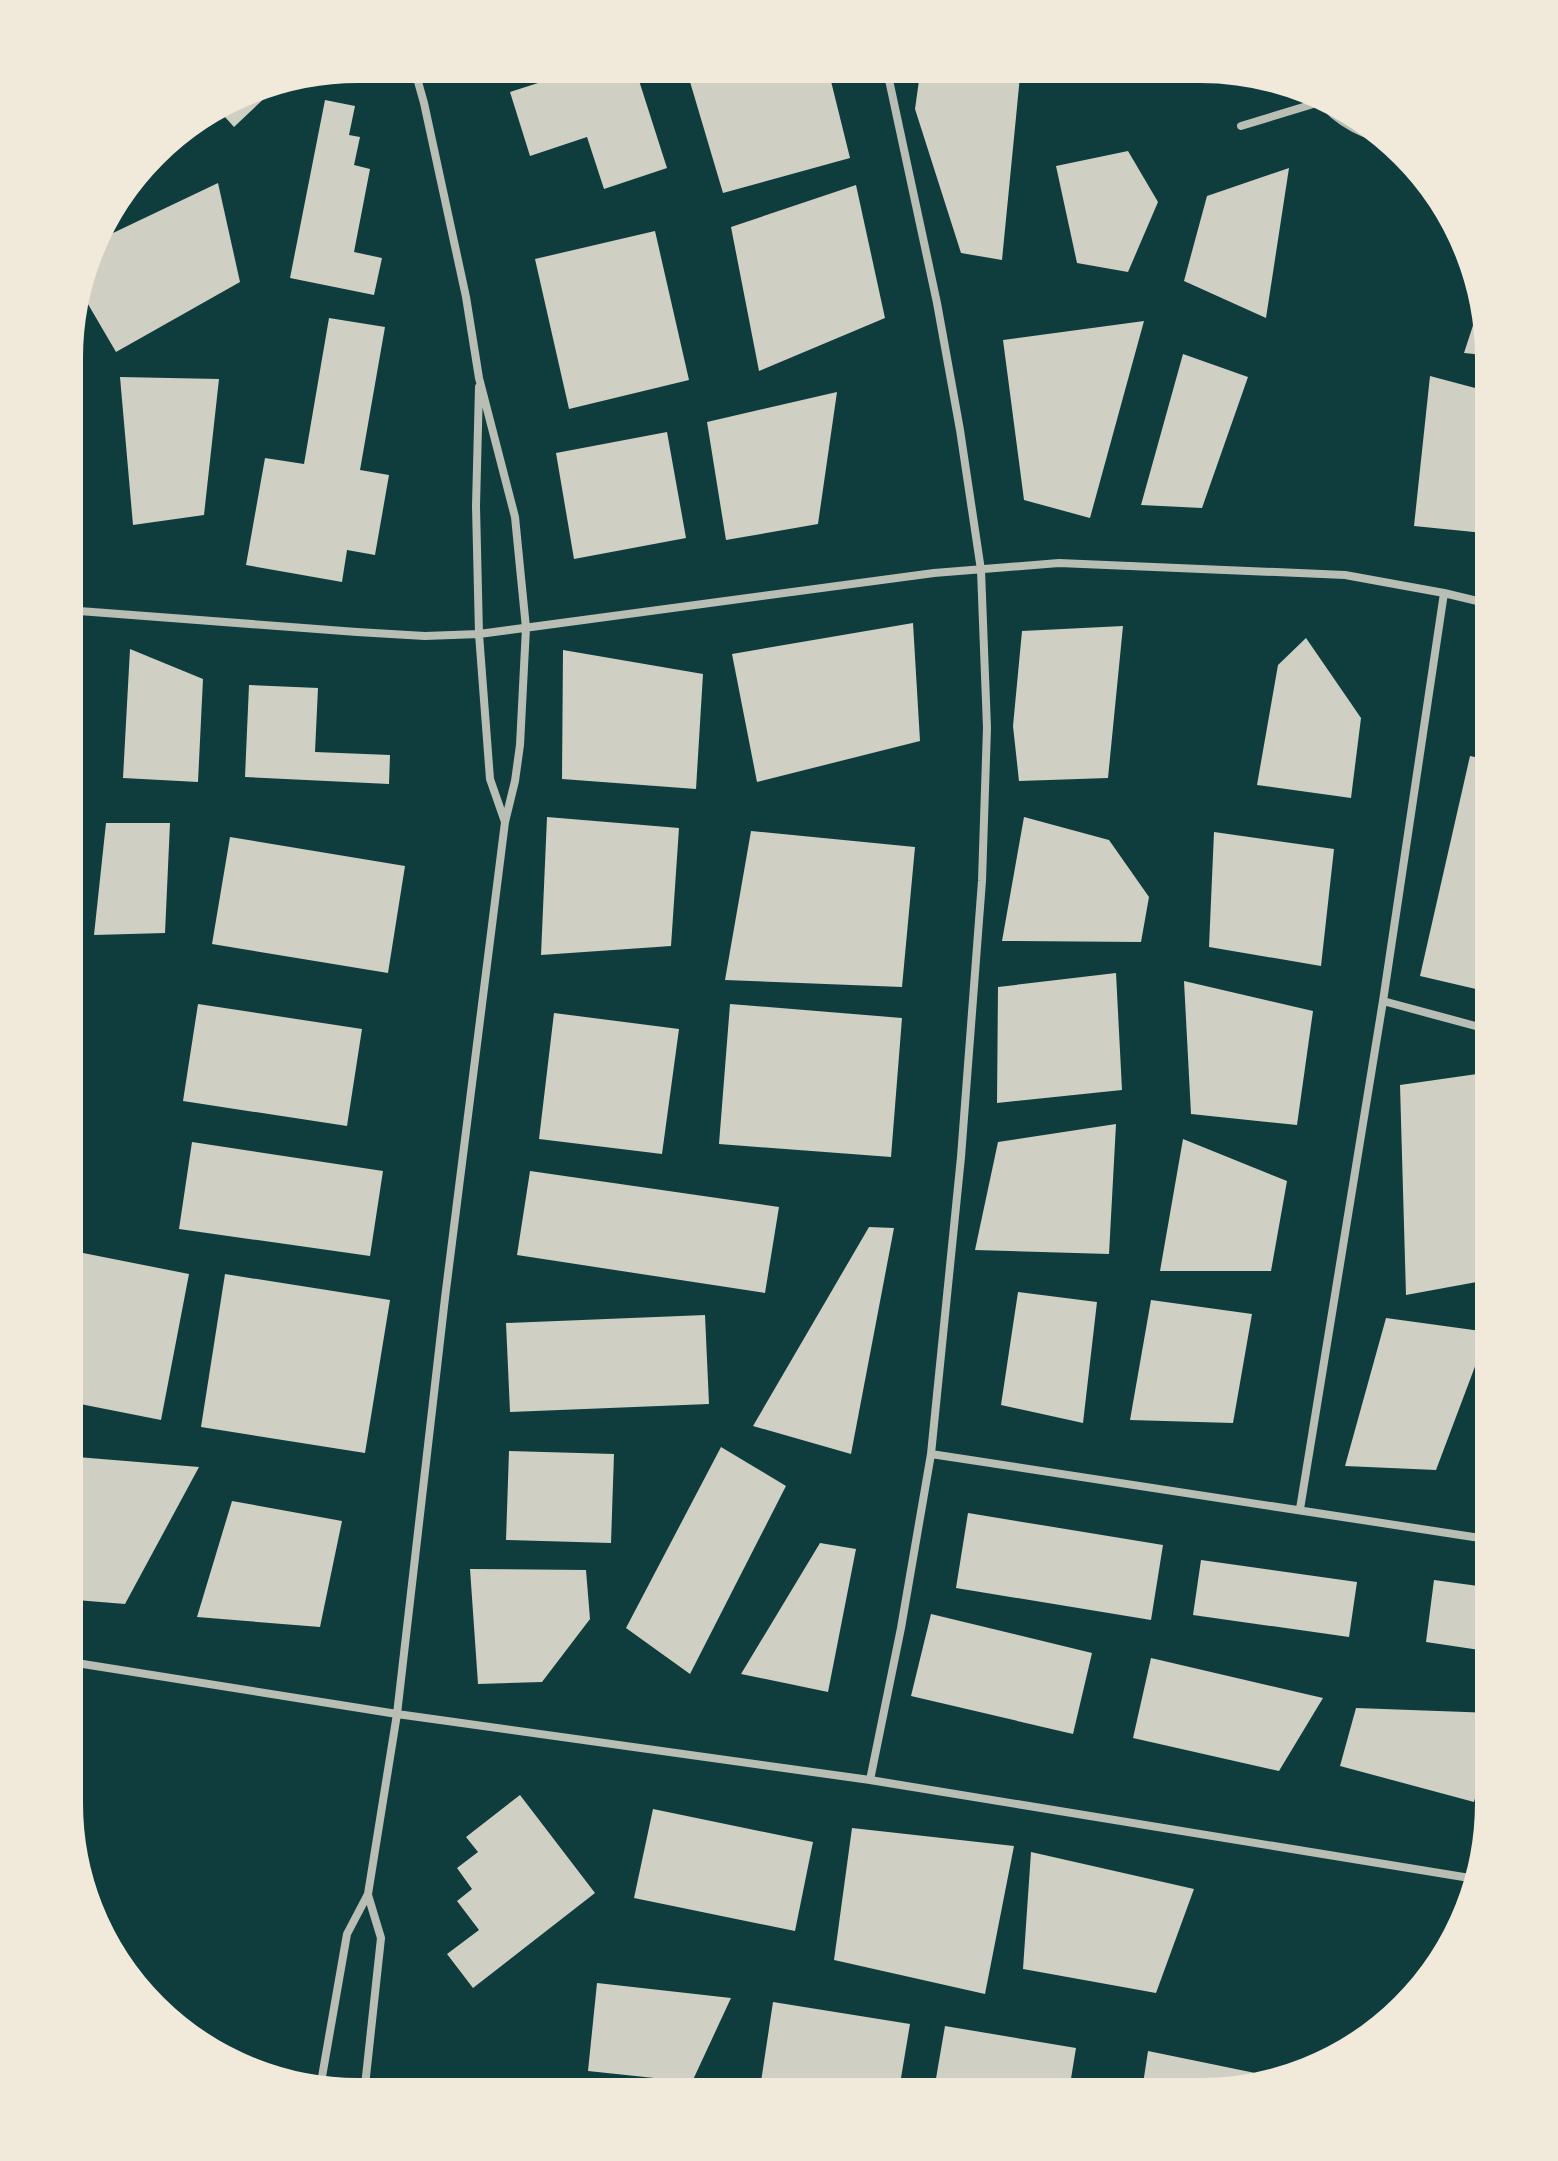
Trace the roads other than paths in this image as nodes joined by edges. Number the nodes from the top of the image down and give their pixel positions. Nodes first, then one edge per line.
1 (889, 78) edge
2 (417, 79) edge
3 (1315, 103) edge
4 (1327, 108) edge
5 (1241, 126) dead end
6 (1370, 136) edge
7 (479, 378) junction
8 (981, 570) junction
9 (1444, 593) junction
10 (1480, 602) edge
11 (78, 611) edge
12 (526, 628) junction
13 (479, 634) junction
14 (505, 822) junction
15 (1383, 1001) junction
16 (1480, 1027) edge
17 (931, 1454) junction
18 (1300, 1509) junction
19 (1479, 1538) edge
20 (78, 1663) edge
21 (397, 1714) junction
22 (870, 1780) junction
23 (1469, 1878) edge
24 (368, 1894) junction
25 (321, 2081) edge
26 (365, 2083) edge

1 - 8 street
2 - 7 street
3 - 5 street
4 - 6 street
7 - 12 street
7 - 13 street
8 - 9 street
8 - 12 street
8 - 17 street
9 - 10 street
9 - 15 street
11 - 13 street
12 - 13 street
12 - 14 street
13 - 14 street
14 - 21 street
15 - 16 street
15 - 18 street
17 - 18 street
17 - 22 street
18 - 19 street
20 - 21 street
21 - 22 street
21 - 24 street
22 - 23 street
24 - 25 street
24 - 26 street

